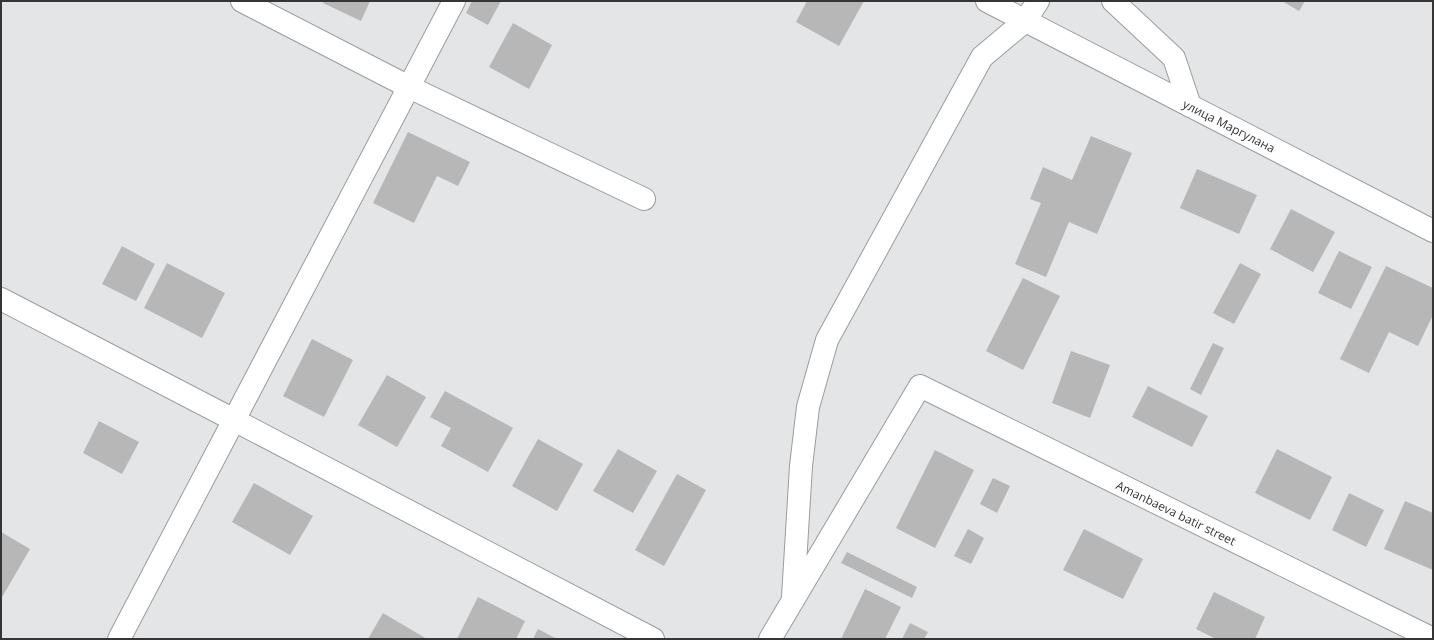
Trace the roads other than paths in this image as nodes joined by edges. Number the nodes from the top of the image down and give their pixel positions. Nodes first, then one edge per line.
1 (242, 1) edge
2 (454, 1) edge
3 (987, 1) edge
4 (1038, 1) edge
5 (1113, 1) edge
6 (1025, 21) junction
7 (409, 88) junction
8 (1190, 106) junction
9 (644, 199) dead end
10 (1433, 231) edge
11 (1, 299) edge
12 (234, 420) junction
13 (793, 600) junction
14 (119, 639) edge
15 (653, 639) edge
16 (770, 639) edge
17 (1433, 639) edge

1 - 7 street
2 - 7 street
3 - 6 street, улица Маргулана
4 - 6 street
5 - 8 street
6 - 8 street, улица Маргулана
6 - 13 street
7 - 9 street
7 - 12 street
8 - 10 street, улица Маргулана
11 - 12 street
12 - 14 street
12 - 15 street
13 - 16 street
13 - 17 street, Amanbaeva batir street

